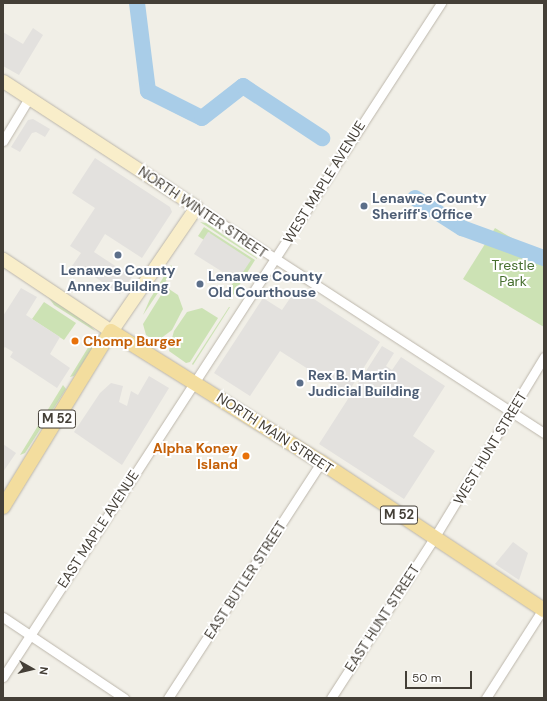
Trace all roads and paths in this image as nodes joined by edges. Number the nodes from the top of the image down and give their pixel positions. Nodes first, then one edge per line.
1 (441, 3) edge
2 (3, 81) edge
3 (29, 98) junction
4 (3, 141) edge
5 (196, 207) junction
6 (3, 259) edge
7 (275, 260) junction
8 (111, 331) junction
9 (544, 357) edge
10 (194, 381) junction
11 (512, 412) junction
12 (544, 433) edge
13 (322, 462) junction
14 (3, 507) edge
15 (434, 538) junction
16 (544, 610) edge
17 (3, 617) edge
18 (30, 635) junction
19 (3, 677) edge
20 (124, 698) edge
21 (168, 698) edge
22 (331, 698) edge
23 (486, 698) edge

1 - 7 street, WEST MAPLE AVENUE
2 - 3 street, NORTH WINTER STREET
3 - 4 street
3 - 5 street, NORTH WINTER STREET
5 - 7 street, NORTH WINTER STREET
5 - 8 street
6 - 8 street, NORTH MAIN STREET
7 - 10 street, WEST MAPLE AVENUE
7 - 11 street, NORTH WINTER STREET
8 - 10 main road, NORTH MAIN STREET / M 52
8 - 14 main road, M 52
9 - 11 street, WEST HUNT STREET
10 - 13 main road, NORTH MAIN STREET / M 52
10 - 18 street, EAST MAPLE AVENUE
11 - 12 street, NORTH WINTER STREET
11 - 15 street, WEST HUNT STREET
13 - 15 main road, NORTH MAIN STREET / M 52
13 - 21 street, EAST BUTLER STREET
15 - 16 main road, NORTH MAIN STREET / M 52
15 - 22 street, EAST HUNT STREET
16 - 23 street
17 - 18 street
18 - 19 street, EAST MAPLE AVENUE
18 - 20 street

